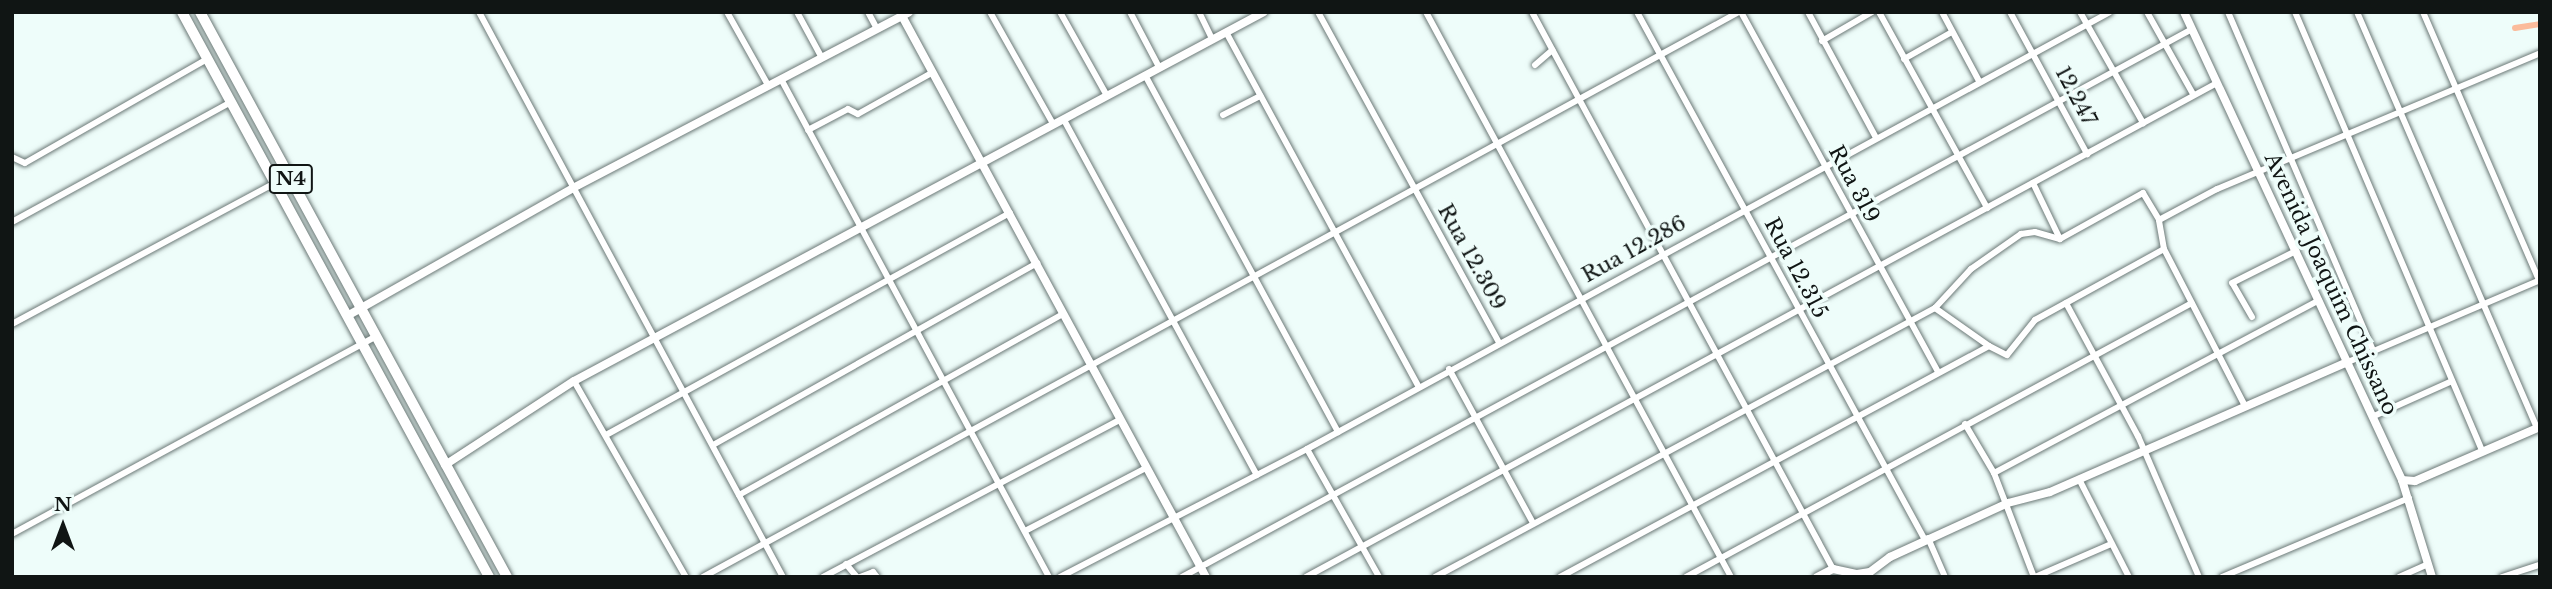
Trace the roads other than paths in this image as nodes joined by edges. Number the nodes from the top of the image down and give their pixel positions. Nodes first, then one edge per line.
1 (182, 12) edge
2 (200, 12) edge
3 (479, 12) edge
4 (727, 12) edge
5 (797, 12) edge
6 (868, 12) edge
7 (990, 12) edge
8 (1060, 12) edge
9 (1130, 12) edge
10 (1199, 12) edge
11 (1264, 12) edge
12 (1318, 12) edge
13 (1426, 12) edge
14 (1532, 12) edge
15 (1637, 12) edge
16 (1740, 12) edge
17 (1808, 12) edge
18 (1872, 12) edge
19 (1879, 12) edge
20 (1942, 12) edge
21 (2010, 12) edge
22 (2080, 12) edge
23 (2110, 12) edge
24 (2147, 12) edge
25 (2184, 12) edge
26 (2228, 12) edge
27 (2295, 12) edge
28 (2357, 12) edge
29 (2423, 12) edge
30 (905, 14) edge
31 (2087, 24) junction
32 (877, 29) junction
33 (2192, 29) junction
34 (1226, 32) junction
35 (1952, 32) junction
36 (1212, 38) junction
37 (1822, 41) junction
38 (2165, 44) junction
39 (1552, 50) junction
40 (2033, 53) junction
41 (2540, 53) edge
42 (1659, 54) junction
43 (822, 58) junction
44 (207, 59) junction
45 (1904, 59) junction
46 (1535, 65) dead end
47 (1159, 67) junction
48 (933, 72) junction
49 (2114, 72) junction
50 (1144, 75) junction
51 (780, 79) junction
52 (1979, 82) junction
53 (2217, 83) junction
54 (768, 85) junction
55 (2456, 87) junction
56 (1106, 94) junction
57 (2193, 94) junction
58 (1260, 96) junction
59 (1580, 96) junction
60 (2060, 101) junction
61 (231, 102) junction
62 (1933, 106) junction
63 (2399, 111) junction
64 (1223, 115) dead end
65 (1064, 120) junction
66 (2143, 123) junction
67 (1054, 124) junction
68 (808, 130) junction
69 (2347, 134) junction
70 (1876, 138) junction
71 (1496, 143) junction
72 (2087, 154) junction
73 (1958, 156) junction
74 (12, 157) edge
75 (2291, 158) junction
76 (981, 160) junction
77 (1825, 167) junction
78 (2259, 172) junction
79 (275, 183) junction
80 (2033, 183) junction
81 (573, 188) junction
82 (1415, 189) junction
83 (1987, 208) junction
84 (1745, 209) junction
85 (1010, 213) junction
86 (1851, 215) junction
87 (2159, 220) junction
88 (12, 222) edge
89 (861, 228) junction
90 (1334, 233) junction
91 (2060, 239) junction
92 (2164, 249) junction
93 (2297, 251) junction
94 (1663, 253) junction
95 (1772, 258) junction
96 (1037, 263) junction
97 (1879, 267) junction
98 (1254, 276) junction
99 (2540, 281) edge
100 (888, 282) junction
101 (1580, 298) junction
102 (2319, 300) junction
103 (1689, 302) junction
104 (2066, 303) junction
105 (2192, 303) junction
106 (2482, 303) junction
107 (360, 307) junction
108 (1935, 308) junction
109 (1800, 310) junction
110 (1063, 314) junction
111 (347, 316) junction
112 (2252, 317) dead end
113 (1174, 320) junction
114 (1908, 320) junction
115 (12, 324) edge
116 (2428, 327) junction
117 (914, 331) junction
118 (374, 337) junction
119 (655, 341) junction
120 (1499, 343) junction
121 (363, 344) junction
122 (1989, 346) junction
123 (1606, 347) junction
124 (2373, 351) junction
125 (2097, 353) junction
126 (2218, 354) junction
127 (1716, 355) junction
128 (2348, 362) junction
129 (1828, 364) junction
130 (1091, 365) junction
131 (1448, 369) junction
132 (1938, 372) junction
133 (574, 381) junction
134 (942, 381) junction
135 (2452, 381) junction
136 (1419, 387) junction
137 (684, 392) junction
138 (1634, 399) junction
139 (2123, 406) junction
140 (2245, 406) junction
141 (1748, 410) junction
142 (1476, 416) junction
143 (1857, 416) junction
144 (2374, 416) junction
145 (1120, 420) junction
146 (1965, 424) junction
147 (2538, 427) edge
148 (970, 431) junction
149 (1338, 432) junction
150 (606, 435) junction
151 (713, 445) junction
152 (1307, 449) junction
153 (2482, 451) junction
154 (2142, 452) junction
155 (1665, 454) junction
156 (1775, 463) junction
157 (2453, 464) junction
158 (445, 465) junction
159 (1886, 466) junction
160 (1146, 468) junction
161 (1504, 469) junction
162 (1994, 473) junction
163 (1257, 475) junction
164 (2079, 479) junction
165 (2403, 480) junction
166 (997, 481) junction
167 (739, 495) junction
168 (1334, 496) junction
169 (2409, 496) junction
170 (2008, 503) junction
171 (1693, 507) junction
172 (1804, 513) junction
173 (1175, 518) junction
174 (1533, 523) junction
175 (1024, 531) junction
176 (12, 534) edge
177 (1927, 539) junction
178 (765, 542) junction
179 (2111, 544) junction
180 (1362, 546) junction
181 (1721, 558) junction
182 (846, 564) junction
183 (2428, 564) junction
184 (2540, 565) edge
185 (1200, 567) junction
186 (1833, 569) junction
187 (2526, 573) edge
188 (1858, 576) edge
189 (489, 577) edge
190 (507, 577) edge
191 (686, 577) edge
192 (703, 577) edge
193 (783, 577) edge
194 (823, 577) edge
195 (857, 577) edge
196 (877, 577) edge
197 (1049, 577) edge
198 (1060, 577) edge
199 (1182, 577) edge
200 (1206, 577) edge
201 (1306, 577) edge
202 (1379, 577) edge
203 (1435, 577) edge
204 (1560, 577) edge
205 (1686, 577) edge
206 (1731, 577) edge
207 (1817, 577) edge
208 (1945, 577) edge
209 (2034, 577) edge
210 (2129, 577) edge
211 (2199, 577) edge
212 (2222, 577) edge
213 (2399, 577) edge
214 (2432, 577) edge
215 (2502, 577) edge

1 - 44 highway, N4
2 - 107 highway, N4
3 - 81 street
4 - 54 street
5 - 43 street
6 - 32 street
7 - 67 street
8 - 56 street
9 - 47 street
10 - 36 street
11 - 34 street
12 - 82 street, Rua 12.309
13 - 71 street
14 - 39 street
15 - 42 street, Rua 12.315
16 - 42 street
16 - 77 street, Rua 319
17 - 37 street
18 - 37 street
19 - 45 street
20 - 35 street
21 - 40 street, 12.247
22 - 31 street
23 - 31 street, Rua 12.286
24 - 38 street
25 - 33 street, Avenida Joaquim Chissano
26 - 75 street
27 - 69 street
28 - 63 street
29 - 55 street
30 - 32 street
30 - 48 street
31 - 40 street, Rua 12.286
31 - 49 street
32 - 43 street
33 - 38 street
33 - 53 street, Avenida Joaquim Chissano
34 - 36 street
34 - 58 street
35 - 45 street
35 - 52 street
36 - 47 street
37 - 70 street
38 - 49 street
38 - 57 street
39 - 46 street
39 - 59 street
40 - 52 street, Rua 12.286
40 - 60 street, 12.247
41 - 55 street
42 - 59 street
42 - 84 street, Rua 12.315
43 - 51 street
44 - 61 highway, N4
44 - 74 street
45 - 62 street
47 - 50 street
48 - 68 street
48 - 76 street
49 - 60 street
49 - 66 street
50 - 56 street
50 - 98 street
51 - 54 street
51 - 68 street
52 - 62 street, Rua 12.286
53 - 57 street
53 - 78 street, Avenida Joaquim Chissano
54 - 81 street
55 - 63 street
55 - 99 street
56 - 65 street
57 - 66 street
58 - 64 street
58 - 90 street
59 - 71 street
59 - 94 street
60 - 72 street, 12.247
60 - 73 street
61 - 79 highway, N4
61 - 88 street
62 - 70 street, Rua 12.286
62 - 73 street
63 - 69 street
63 - 106 street
65 - 67 street
65 - 113 street
66 - 72 street
67 - 76 street
68 - 89 street
69 - 75 street
69 - 116 street
70 - 77 street, Rua 12.286
71 - 82 street
71 - 101 street
72 - 80 street
73 - 83 street
73 - 86 street
75 - 78 street
75 - 124 street
76 - 85 street
76 - 89 street
77 - 84 street, Rua 12.286
77 - 86 street, Rua 319
78 - 87 street
78 - 93 street, Avenida Joaquim Chissano
79 - 111 highway, N4
79 - 115 street
80 - 83 street
80 - 91 street
81 - 107 street
81 - 119 street
82 - 90 street
82 - 120 street, Rua 12.309
83 - 97 street
84 - 94 street, Rua 12.286
84 - 95 street, Rua 12.315
85 - 96 street
85 - 100 street
86 - 95 street
86 - 97 street, Rua 319
87 - 91 street
87 - 92 street
89 - 100 street
89 - 119 street
90 - 98 street
90 - 136 street
91 - 108 street
92 - 104 street
92 - 105 street
93 - 102 street, Avenida Joaquim Chissano
93 - 112 street
94 - 101 street, Rua 12.286
94 - 103 street
95 - 103 street
95 - 109 street, Rua 12.315
96 - 110 street
96 - 117 street
97 - 109 street
97 - 114 street, Rua 319
98 - 113 street
98 - 149 street
99 - 106 street
100 - 117 street
100 - 137 street
101 - 120 street, Rua 12.286
101 - 123 street
102 - 126 street
102 - 128 street, Avenida Joaquim Chissano
103 - 123 street
103 - 127 street
104 - 122 street
104 - 125 street
105 - 125 street
105 - 126 street
106 - 116 street
106 - 147 street
107 - 111 street
107 - 118 highway, N4
108 - 114 street
108 - 122 street
109 - 127 street
109 - 129 street, Rua 12.315
110 - 130 street
110 - 134 street
111 - 121 highway, N4
113 - 130 street
113 - 163 street
114 - 129 street
114 - 132 street, Rua 319
116 - 124 street
116 - 135 street
117 - 134 street
117 - 151 street
118 - 121 street
118 - 158 highway, N4
119 - 133 street
119 - 137 street
120 - 131 street, Rua 12.286
121 - 176 street
121 - 189 highway, N4
122 - 132 street
123 - 138 street
123 - 142 street
124 - 128 street
125 - 139 street
125 - 146 street
126 - 139 street
126 - 140 street
127 - 138 street
127 - 141 street
128 - 140 street
128 - 144 street, Avenida Joaquim Chissano
129 - 141 street
129 - 143 street, Rua 12.315
130 - 145 street
130 - 148 street
131 - 136 street, Rua 12.286
131 - 142 street
132 - 143 street
133 - 150 street
133 - 158 street
134 - 148 street
134 - 167 street
135 - 144 street
135 - 153 street
136 - 149 street, Rua 12.286
137 - 150 street
137 - 151 street
138 - 155 street
138 - 161 street
139 - 154 street
139 - 162 street
140 - 154 street
141 - 155 street
141 - 156 street
142 - 161 street
142 - 168 street
143 - 156 street
143 - 159 street, Rua 12.315
144 - 165 street, Avenida Joaquim Chissano
145 - 160 street
145 - 166 street
146 - 159 street
146 - 162 street
147 - 153 street
148 - 166 street
148 - 178 street
149 - 152 street, Rua 12.286
150 - 191 street
151 - 167 street
152 - 163 street, Rua 12.286
152 - 168 street
153 - 157 street
154 - 164 street
154 - 211 street
155 - 171 street
155 - 174 street
156 - 171 street
156 - 172 street
157 - 165 street
157 - 169 street
158 - 190 highway, N4
159 - 172 street
159 - 177 street, Rua 12.315
160 - 173 street
160 - 175 street
161 - 174 street
161 - 180 street
162 - 170 street
163 - 173 street, Rua 12.286
164 - 170 street
164 - 179 street
165 - 169 street, Avenida Joaquim Chissano
166 - 175 street
166 - 182 street
167 - 178 street
168 - 180 street
168 - 185 street
169 - 183 street, Avenida Joaquim Chissano
169 - 212 street
170 - 177 street
170 - 209 street
171 - 181 street
171 - 204 street
172 - 181 street
172 - 186 street
173 - 185 street
173 - 198 street, Rua 12.286
174 - 203 street
175 - 197 street
177 - 188 street
177 - 208 street, Rua 12.315
178 - 192 street
178 - 193 street
179 - 209 street
179 - 210 street
180 - 201 street
180 - 202 street
181 - 205 street
181 - 206 street
182 - 194 street
182 - 195 street
183 - 213 street
183 - 214 street, Avenida Joaquim Chissano
184 - 187 street
185 - 199 street
185 - 200 street
186 - 188 street
186 - 207 street
187 - 215 street
195 - 196 street

